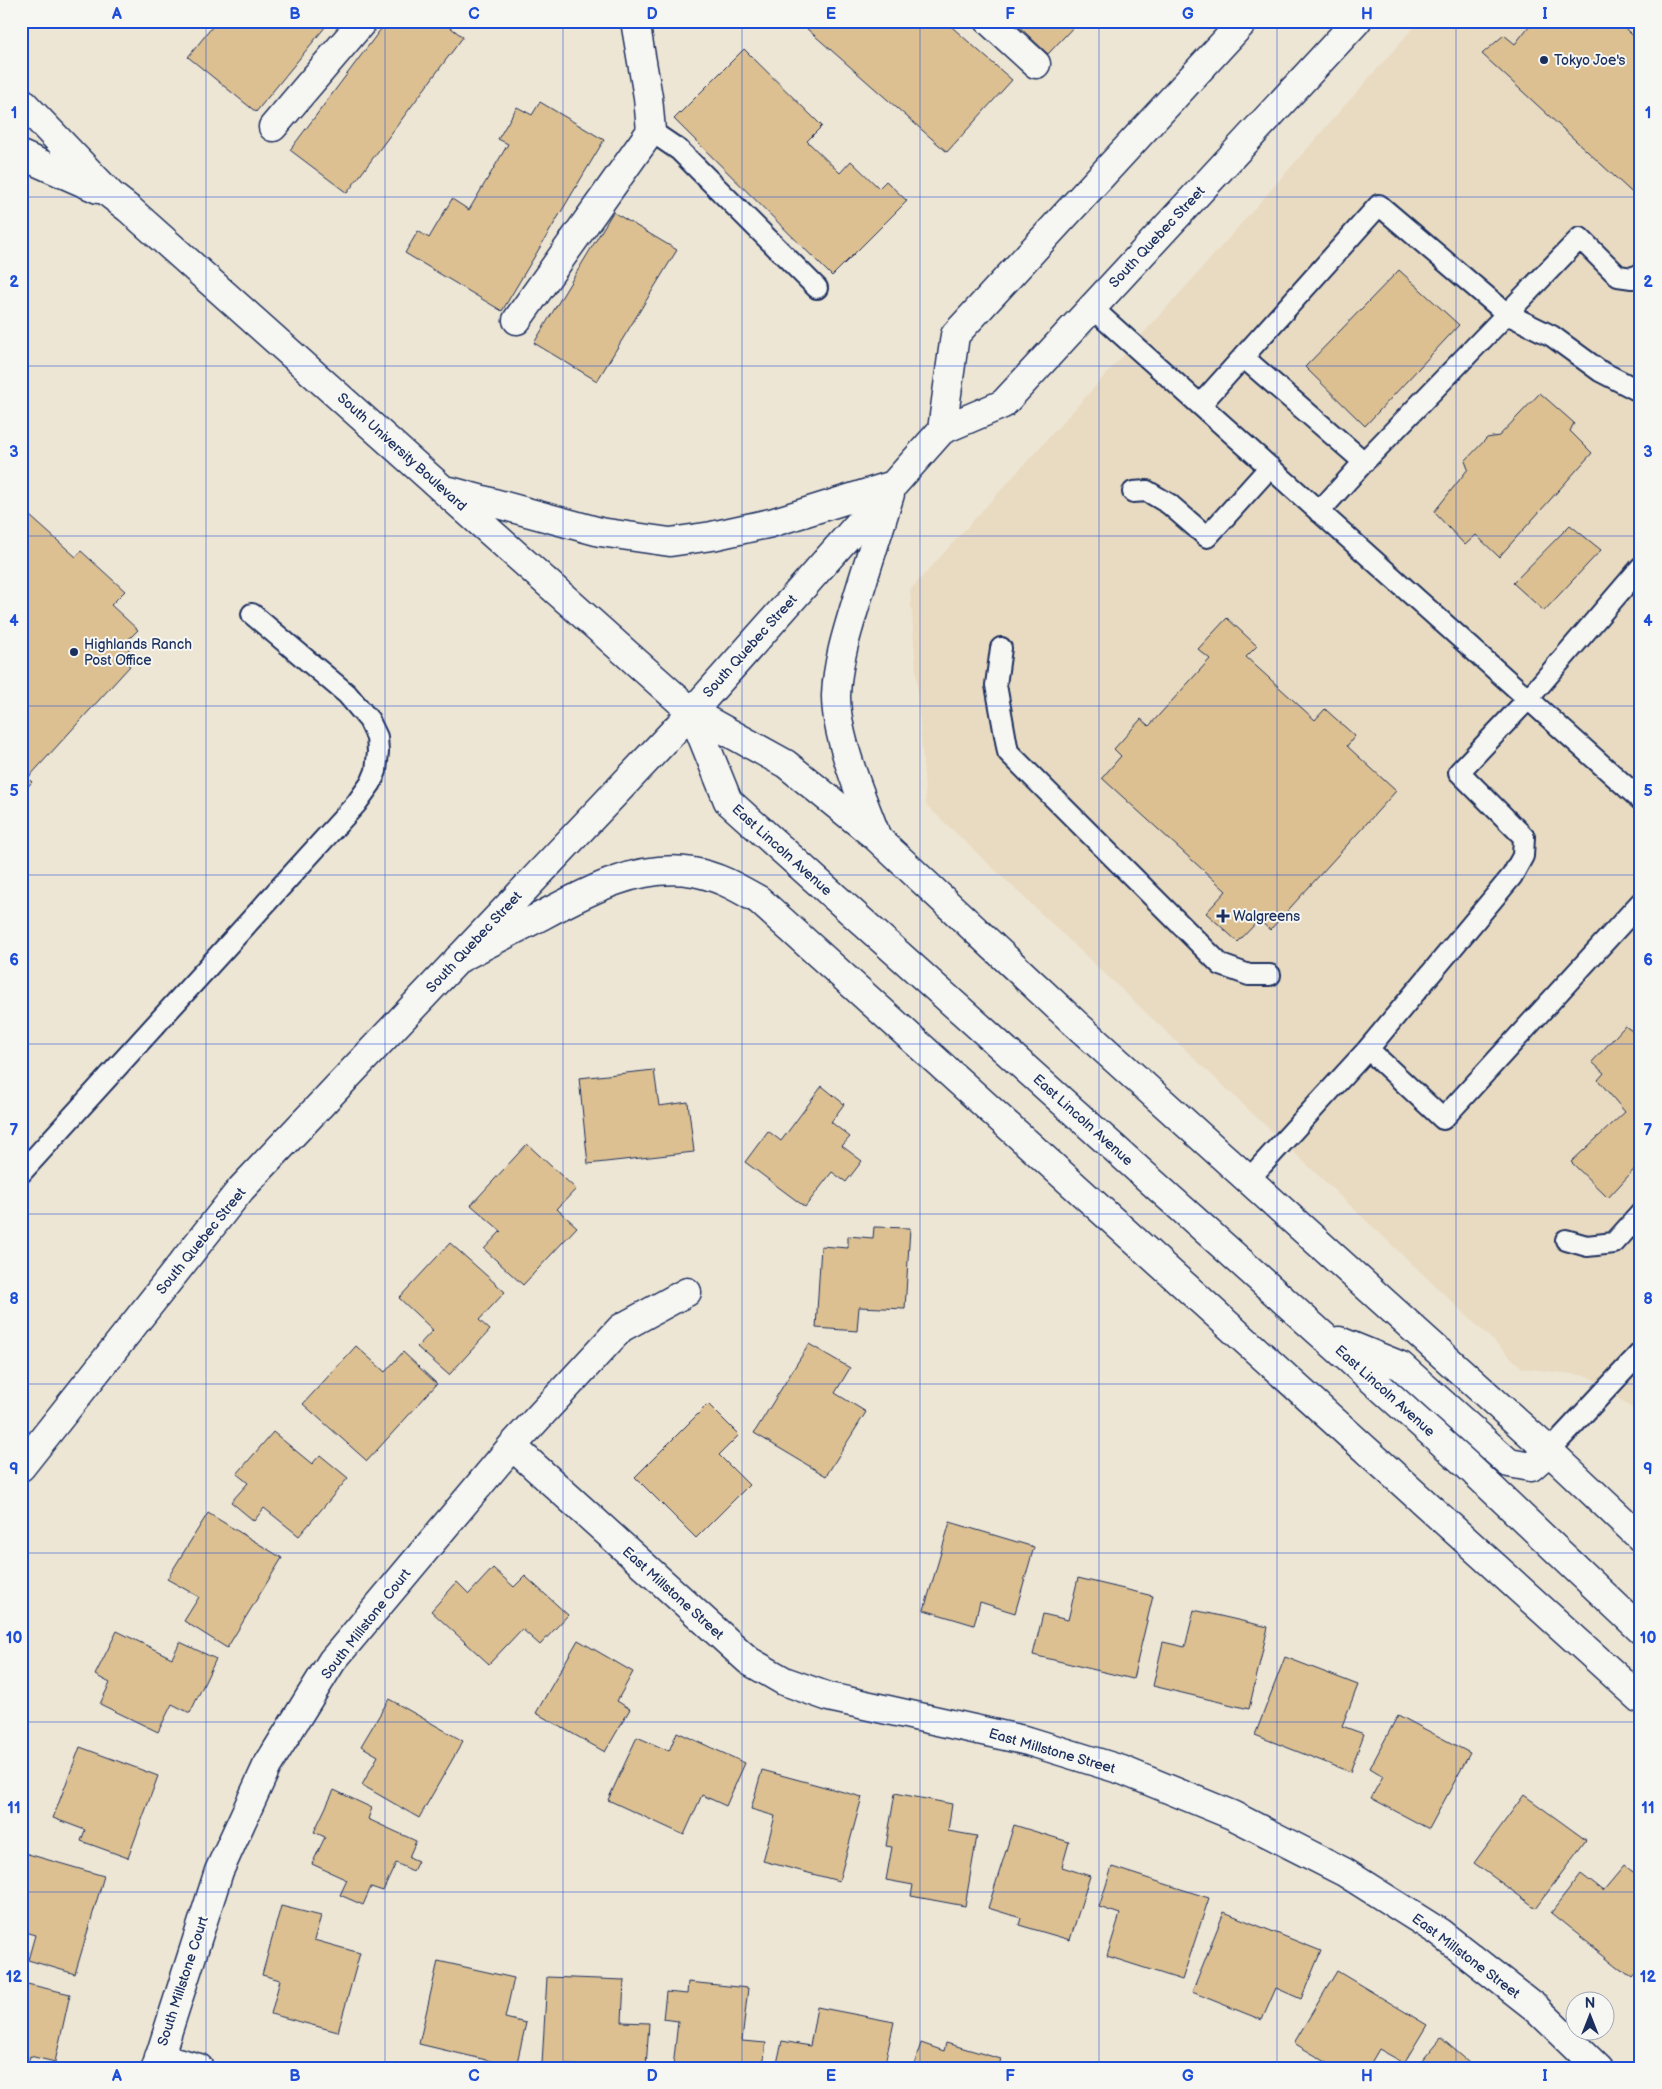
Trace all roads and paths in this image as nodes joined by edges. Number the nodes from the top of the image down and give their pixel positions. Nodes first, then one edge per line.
1 (363, 21) edge
2 (636, 21) edge
3 (989, 21) edge
4 (1244, 21) edge
5 (1357, 21) edge
6 (1036, 64) dead end
7 (21, 101) edge
8 (273, 127) dead end
9 (651, 131) junction
10 (21, 155) edge
11 (111, 195) junction
12 (1641, 274) edge
13 (817, 288) dead end
14 (1092, 308) junction
15 (1508, 314) junction
16 (517, 320) dead end
17 (1243, 357) junction
18 (1641, 392) edge
19 (1200, 405) junction
20 (942, 430) junction
21 (1364, 462) junction
22 (1270, 468) junction
23 (893, 485) junction
24 (444, 490) junction
25 (1134, 492) dead end
26 (1319, 512) junction
27 (1641, 567) edge
28 (252, 614) dead end
29 (1001, 648) dead end
30 (1528, 699) junction
31 (692, 712) junction
32 (1641, 800) edge
33 (876, 837) junction
34 (1641, 902) edge
35 (458, 959) junction
36 (1270, 975) dead end
37 (1368, 1049) junction
38 (21, 1173) edge
39 (1249, 1180) junction
40 (1641, 1212) edge
41 (1566, 1240) dead end
42 (686, 1292) dead end
43 (1321, 1334) junction
44 (1641, 1352) edge
45 (512, 1446) junction
46 (1549, 1451) junction
47 (22, 1464) edge
48 (1641, 1538) edge
49 (1641, 1630) edge
50 (1641, 1699) edge
51 (157, 2062) edge
52 (199, 2068) edge
53 (1598, 2068) edge

1 - 8 main road
2 - 9 main road
3 - 6 main road
4 - 20 main road
5 - 14 main road, South Quebec Street
7 - 11 main road, South University Boulevard
9 - 13 lane
9 - 16 main road
10 - 11 main road, South University Boulevard
11 - 24 main road, South University Boulevard
12 - 15 lane
14 - 19 lane
14 - 20 main road, South Quebec Street
15 - 17 lane
15 - 18 lane
15 - 21 lane
17 - 19 lane
17 - 21 lane
19 - 22 lane
20 - 23 main road, South Quebec Street
21 - 26 lane
22 - 25 lane
22 - 26 lane
23 - 24 main road
23 - 31 main road, South Quebec Street
23 - 33 main road
24 - 31 main road, South University Boulevard
26 - 30 lane
27 - 30 lane
28 - 38 lane
29 - 36 lane
30 - 32 lane
30 - 37 lane
31 - 33 main road
31 - 35 main road, South Quebec Street
31 - 43 main road, East Lincoln Avenue
33 - 39 main road
34 - 37 lane
35 - 47 main road, South Quebec Street
35 - 50 main road
37 - 39 lane
39 - 46 main road
40 - 41 lane
42 - 45 main road, South Millstone Court
43 - 46 main road
43 - 49 main road, East Lincoln Avenue
44 - 46 lane
45 - 51 main road, South Millstone Court
45 - 53 main road, East Millstone Street
46 - 48 main road
51 - 52 main road

